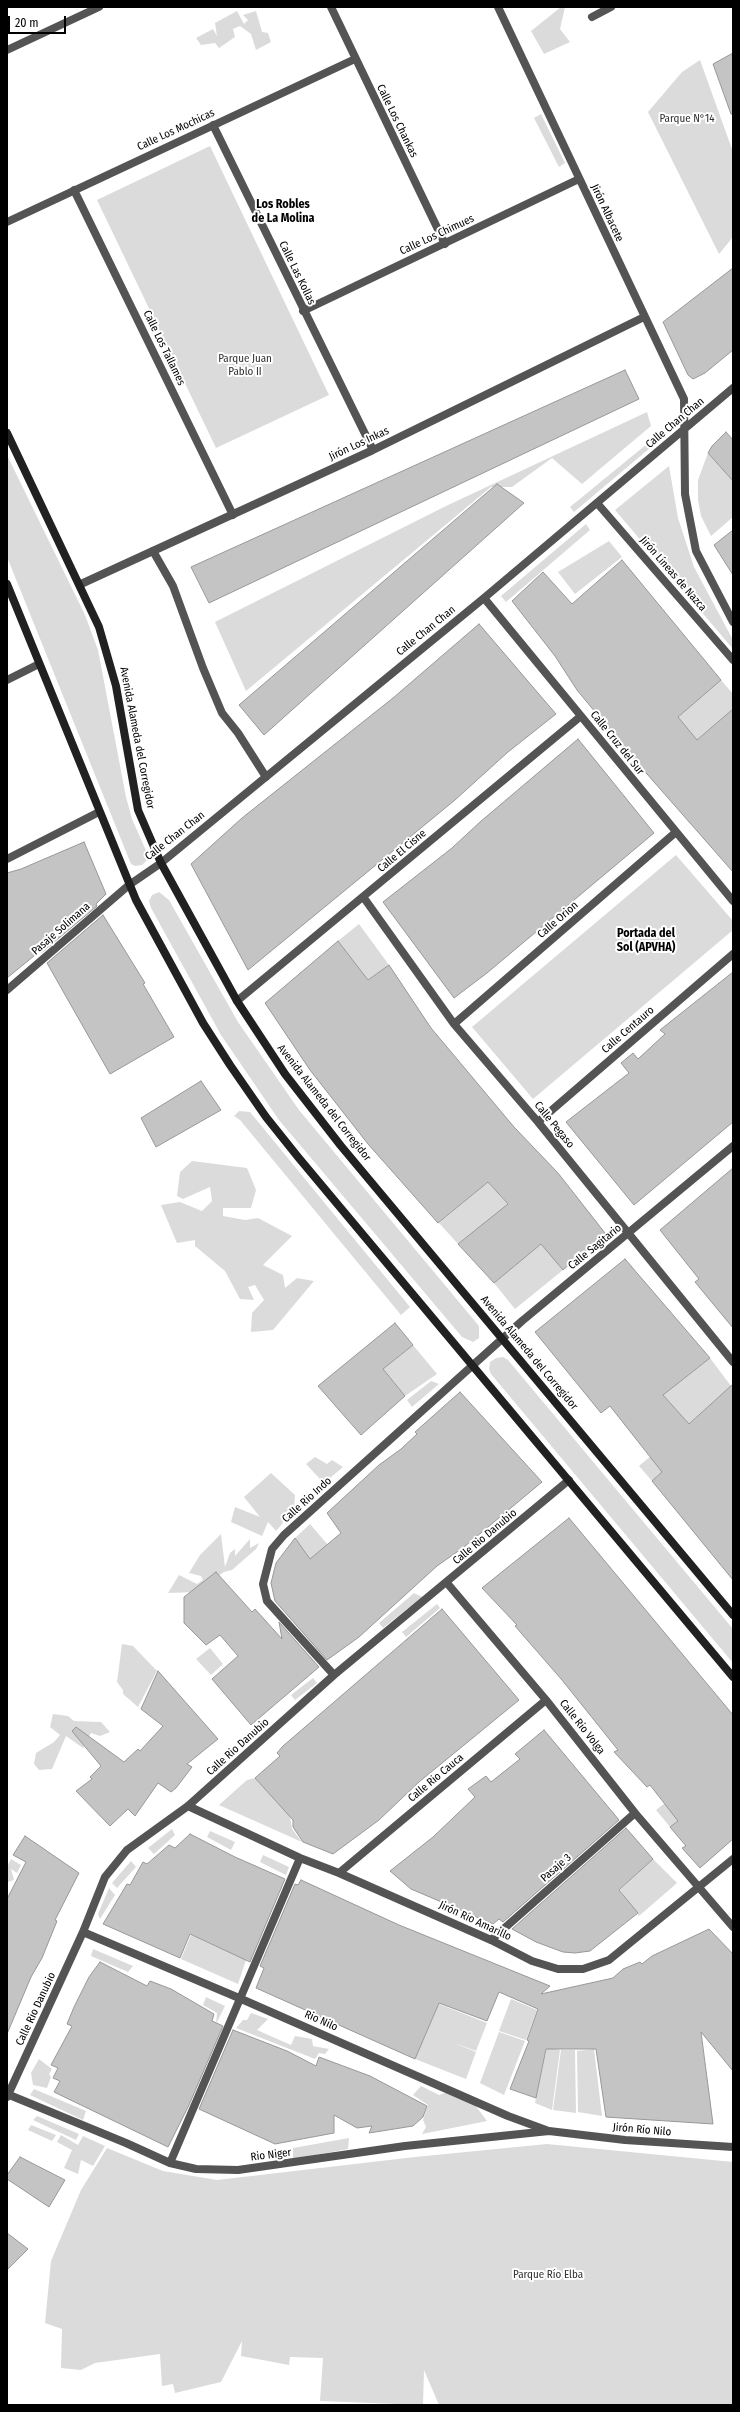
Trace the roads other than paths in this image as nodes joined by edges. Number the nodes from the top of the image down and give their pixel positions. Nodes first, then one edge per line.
1 (99, 7) edge
2 (331, 7) edge
3 (498, 7) edge
4 (611, 7) edge
5 (592, 17) dead end
6 (7, 50) edge
7 (355, 59) junction
8 (213, 125) junction
9 (579, 179) junction
10 (74, 190) junction
11 (7, 222) edge
12 (444, 244) junction
13 (303, 311) junction
14 (644, 317) junction
15 (733, 388) edge
16 (685, 430) junction
17 (7, 433) edge
18 (373, 450) junction
19 (597, 503) junction
20 (233, 515) junction
21 (153, 551) junction
22 (7, 584) edge
23 (81, 584) junction
24 (484, 598) junction
25 (733, 622) edge
26 (733, 660) edge
27 (39, 664) junction
28 (7, 680) edge
29 (581, 716) junction
30 (266, 777) junction
31 (99, 812) junction
32 (676, 832) junction
33 (7, 859) edge
34 (161, 863) junction
35 (129, 885) junction
36 (364, 898) junction
37 (733, 901) edge
38 (733, 954) edge
39 (7, 990) edge
40 (237, 1001) junction
41 (454, 1024) junction
42 (538, 1122) junction
43 (733, 1146) edge
44 (627, 1234) junction
45 (502, 1338) junction
46 (733, 1348) edge
47 (726, 1354) junction
48 (733, 1362) edge
49 (472, 1365) junction
50 (569, 1480) junction
51 (447, 1583) junction
52 (733, 1615) edge
53 (334, 1675) junction
54 (733, 1677) edge
55 (546, 1700) junction
56 (188, 1806) junction
57 (635, 1813) junction
58 (300, 1858) junction
59 (733, 1858) edge
60 (339, 1873) junction
61 (698, 1886) junction
62 (733, 1927) edge
63 (83, 1932) junction
64 (491, 1940) junction
65 (239, 1998) junction
66 (8, 2095) edge
67 (549, 2131) junction
68 (733, 2147) edge
69 (170, 2163) junction

1 - 6 street
2 - 7 street, Calle Los Chankas
3 - 9 street, Jirón Albacete
4 - 5 street
7 - 8 street, Calle Los Mochicas
7 - 12 street, Calle Los Chankas
8 - 10 street, Calle Los Mochicas
8 - 13 street, Calle Las Kollas
9 - 12 street, Calle Los Chimues
9 - 14 street, Jirón Albacete
10 - 11 street, Calle Los Mochicas
10 - 20 street, Calle Los Tallames
12 - 13 street, Calle Los Chimues
13 - 18 street, Calle Las Kollas
14 - 16 street, Jirón Albacete
14 - 18 street, Jirón Los Inkas
15 - 16 street, Calle Chan Chan
16 - 19 street, Calle Chan Chan
16 - 25 street, Jirón Líneas de Nazca
17 - 23 main road, Avenida Alameda del Corregidor
18 - 20 street, Jirón Los Inkas
19 - 24 street, Calle Chan Chan
19 - 26 street, Jirón Líneas de Nazca
20 - 21 street, Jirón Los Inkas
21 - 23 street, Jirón Los Inkas
21 - 30 street
22 - 27 main road
23 - 34 main road, Avenida Alameda del Corregidor
24 - 29 street, Calle Cruz del Sur
24 - 30 street, Calle Chan Chan
27 - 28 street
27 - 31 main road
29 - 32 street, Calle Cruz del Sur
29 - 36 street, Calle El Cisne
30 - 34 street, Calle Chan Chan
31 - 33 street
31 - 35 main road
32 - 37 street, Calle Cruz del Sur
32 - 41 street, Calle Orion
34 - 35 street, Calle Chan Chan
34 - 40 main road, Avenida Alameda del Corregidor
35 - 39 street, Pasaje Solimana
35 - 49 main road
36 - 40 street, Calle El Cisne
36 - 41 street, Calle Pegaso
38 - 42 street, Calle Centauro
40 - 45 main road, Avenida Alameda del Corregidor
41 - 42 street, Calle Pegaso
42 - 44 street, Calle Pegaso
43 - 44 street, Calle Sagitario
44 - 45 street, Calle Sagitario
44 - 47 street, Calle Pegaso
45 - 49 street, Calle Sagitario
45 - 52 main road, Avenida Alameda del Corregidor
46 - 47 street
47 - 48 street, Calle Pegaso
49 - 50 main road
49 - 53 street, Calle Rio Indo
50 - 51 street, Calle Rio Danubio
50 - 54 main road
51 - 53 street, Calle Rio Danubio
51 - 55 street, Calle Rio Volga
53 - 56 street, Calle Rio Danubio
55 - 57 street, Calle Rio Volga
55 - 60 street, Calle Rio Cauca
56 - 58 street, Jirón Río Amarillo
56 - 63 street, Calle Rio Danubio
57 - 61 street, Calle Rio Volga
57 - 64 street, Pasaje 3
58 - 60 street, Jirón Río Amarillo
58 - 65 street
59 - 61 street, Jirón Río Amarillo
60 - 64 street, Jirón Río Amarillo
61 - 62 street, Calle Rio Volga
61 - 64 street, Jirón Río Amarillo
63 - 65 street, Rio Nilo
63 - 66 street, Calle Rio Danubio
65 - 67 street, Rio Nilo
65 - 69 street
66 - 69 street, Rio Niger
67 - 68 street, Jirón Río Nilo
67 - 69 street, Rio Niger

